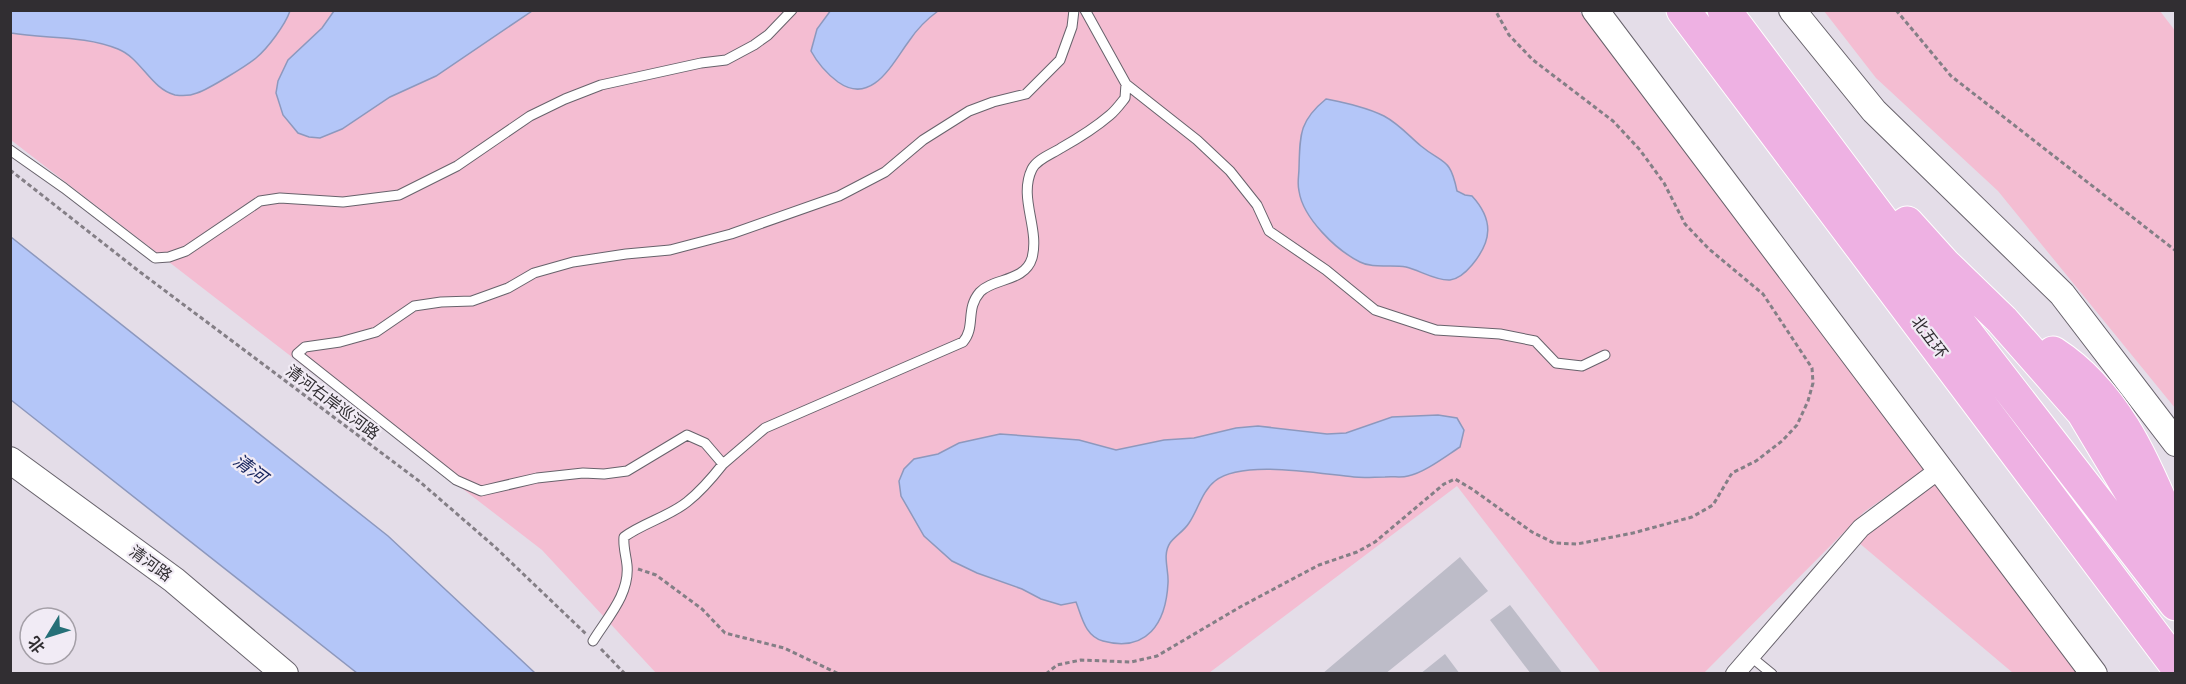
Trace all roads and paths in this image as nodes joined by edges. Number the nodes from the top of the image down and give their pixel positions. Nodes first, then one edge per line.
1 (792, 10) edge
2 (1074, 10) edge
3 (1085, 10) edge
4 (1595, 10) edge
5 (1683, 10) edge
6 (1724, 10) edge
7 (1735, 10) edge
8 (1792, 10) edge
9 (1896, 10) edge
10 (1759, 58) junction
11 (1126, 84) junction
12 (10, 150) edge
13 (10, 170) edge
14 (2175, 250) edge
15 (2002, 320) junction
16 (1605, 356) dead end
17 (2159, 421) junction
18 (2175, 443) edge
19 (10, 460) edge
20 (2175, 461) edge
21 (723, 464) junction
22 (1940, 469) junction
23 (2175, 539) edge
24 (628, 566) junction
25 (2175, 567) edge
26 (2107, 571) junction
27 (1300, 575) dead end
28 (2175, 604) edge
29 (593, 640) junction
30 (1750, 656) junction
31 (2175, 665) edge
32 (285, 674) edge
33 (625, 674) edge
34 (839, 674) edge
35 (1046, 674) edge
36 (1735, 674) edge
37 (1772, 674) edge
38 (2094, 674) edge
39 (2166, 674) edge

1 - 12 lane
2 - 21 lane
3 - 11 lane
4 - 22 street
5 - 26 highway, 北五环
6 - 10 highway, 北五环
7 - 10 highway
8 - 17 street
9 - 14 path
10 - 15 highway
10 - 28 highway, 北五环
11 - 16 lane
11 - 21 lane
13 - 29 path, 清河右岸巡河路
15 - 23 highway
15 - 25 highway
17 - 18 street
17 - 20 street
19 - 32 street, 清河路
21 - 24 lane
22 - 30 street
22 - 38 street
24 - 29 lane
24 - 34 path
26 - 31 highway, 北五环
26 - 39 highway
27 - 35 path
29 - 33 path, 清河右岸巡河路
30 - 36 street
30 - 37 lane

